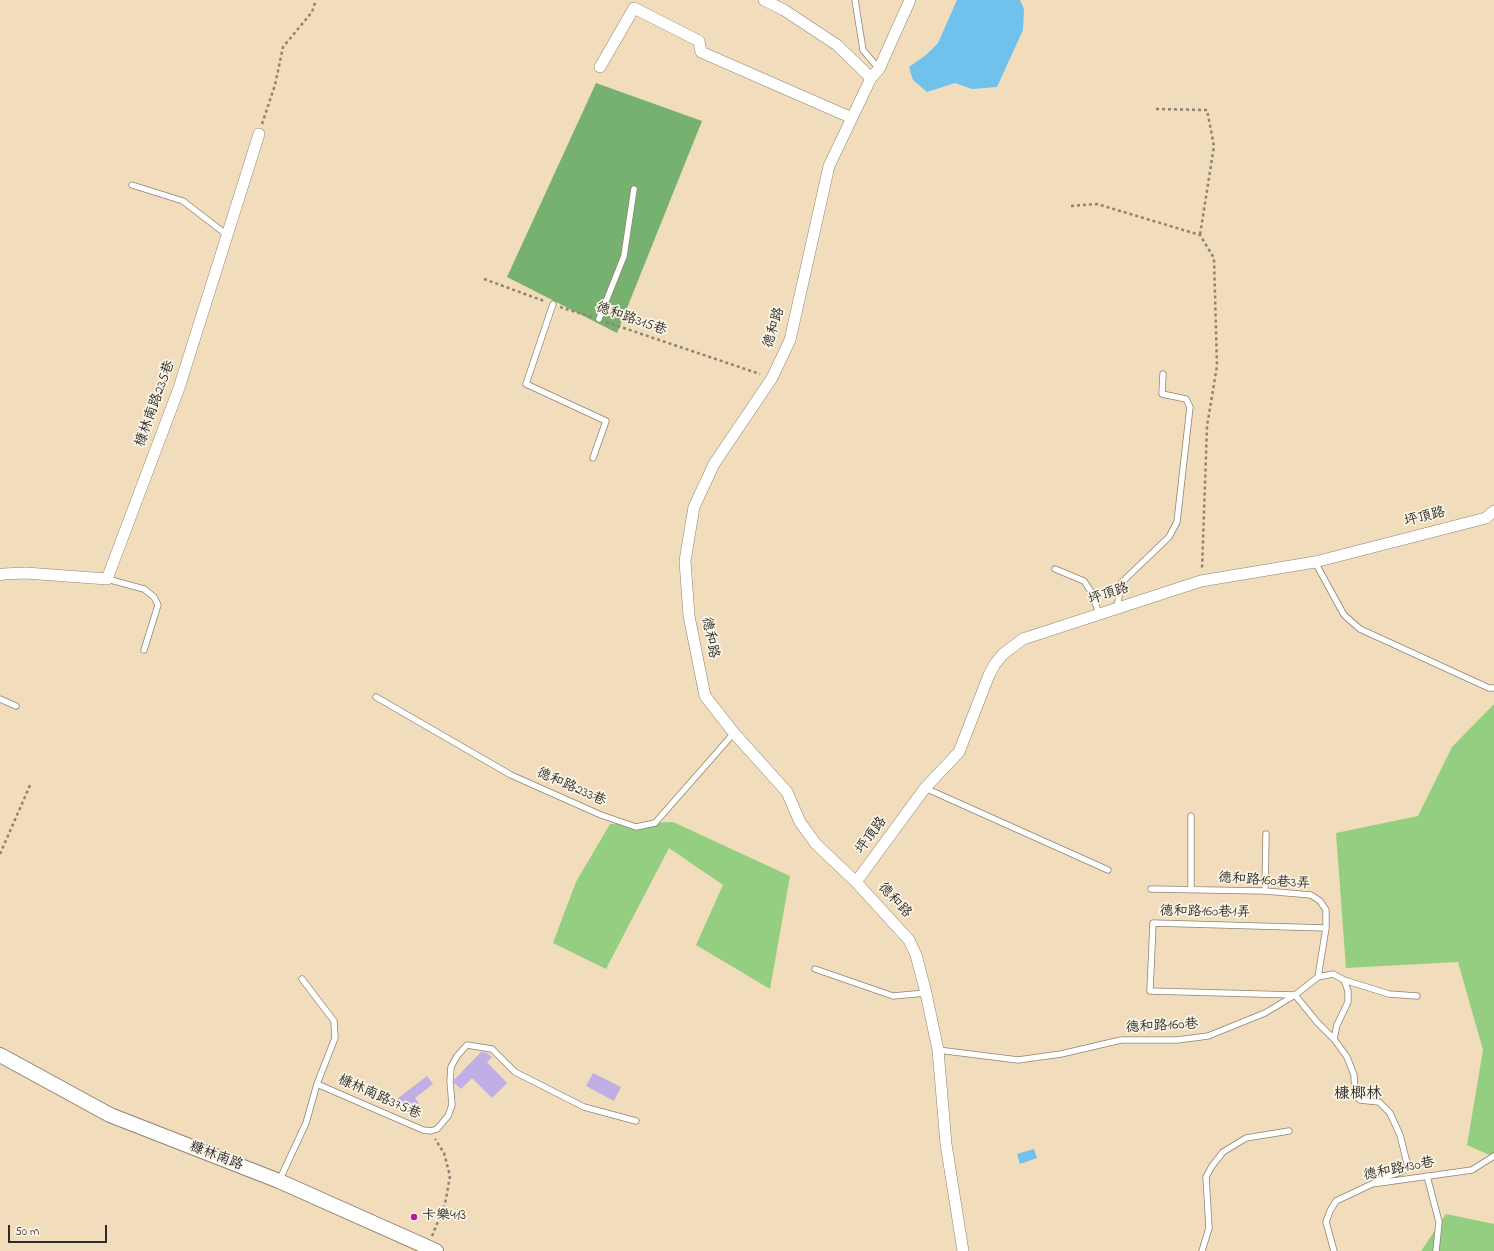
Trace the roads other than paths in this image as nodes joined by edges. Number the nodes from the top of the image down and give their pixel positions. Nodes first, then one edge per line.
1 (764, 0) edge
2 (855, 0) edge
3 (910, 0) edge
4 (600, 67) dead end
5 (875, 74) junction
6 (852, 118) junction
7 (259, 134) road end
8 (132, 185) dead end
9 (634, 189) dead end
10 (227, 235) junction
11 (553, 304) road end
12 (599, 320) road end
13 (1163, 374) dead end
14 (593, 458) dead end
15 (1494, 511) edge
16 (1314, 562) junction
17 (1055, 569) dead end
18 (0, 575) edge
19 (107, 578) junction
20 (1116, 609) junction
21 (1099, 614) junction
22 (144, 650) dead end
23 (1494, 688) edge
24 (376, 697) dead end
25 (0, 699) edge
26 (16, 706) dead end
27 (734, 733) junction
28 (925, 788) junction
29 (1191, 816) dead end
30 (1266, 834) dead end
31 (1108, 870) dead end
32 (856, 882) junction
33 (1150, 889) dead end
34 (1191, 890) junction
35 (1265, 891) junction
36 (1326, 928) junction
37 (815, 969) dead end
38 (1318, 977) junction
39 (302, 979) dead end
40 (1344, 980) junction
41 (926, 993) junction
42 (1296, 995) junction
43 (1417, 996) dead end
44 (1334, 1038) junction
45 (938, 1050) junction
46 (0, 1055) edge
47 (317, 1084) junction
48 (636, 1121) dead end
49 (1289, 1131) dead end
50 (1494, 1156) edge
51 (1427, 1176) junction
52 (279, 1181) junction
53 (1372, 1184) junction
54 (432, 1249) edge
55 (963, 1251) edge
56 (1202, 1251) edge
57 (1334, 1251) edge
58 (1436, 1251) edge

1 - 5 street
2 - 5 lane
3 - 5 street, 德和路
4 - 6 street
5 - 6 street, 德和路
6 - 27 street, 德和路
7 - 10 street, 槺林南路235巷
8 - 10 lane
9 - 12 lane
10 - 19 street, 槺林南路235巷
11 - 14 lane
13 - 20 lane
15 - 16 street, 坪頂路
16 - 20 street, 坪頂路
16 - 23 lane
17 - 21 lane
18 - 19 street
19 - 22 lane
20 - 21 street, 坪頂路
21 - 28 street, 坪頂路
24 - 27 lane, 德和路233巷
25 - 26 lane
27 - 32 street, 德和路
28 - 31 lane
28 - 32 street, 坪頂路
29 - 34 lane
30 - 35 lane
32 - 41 street, 德和路
33 - 34 lane, 德和路160巷3弄
34 - 35 lane, 德和路160巷3弄
35 - 36 lane, 德和路160巷3弄
36 - 38 lane, 德和路160巷3弄
36 - 42 lane, 德和路160巷1弄
37 - 41 lane
38 - 40 lane
38 - 42 lane, 德和路160巷
39 - 47 lane, 槺林南路375巷
40 - 43 lane
40 - 44 lane
41 - 45 street, 德和路
42 - 44 lane
42 - 45 lane, 德和路160巷
44 - 53 lane
45 - 55 street, 德和路
46 - 52 street, 糠林南路
47 - 48 lane, 槺林南路375巷
47 - 52 lane, 槺林南路375巷
49 - 56 lane
50 - 51 lane, 德和路130巷
51 - 53 lane, 德和路130巷
51 - 58 lane
52 - 54 street, 糠林南路
53 - 57 lane, 德和路130巷

